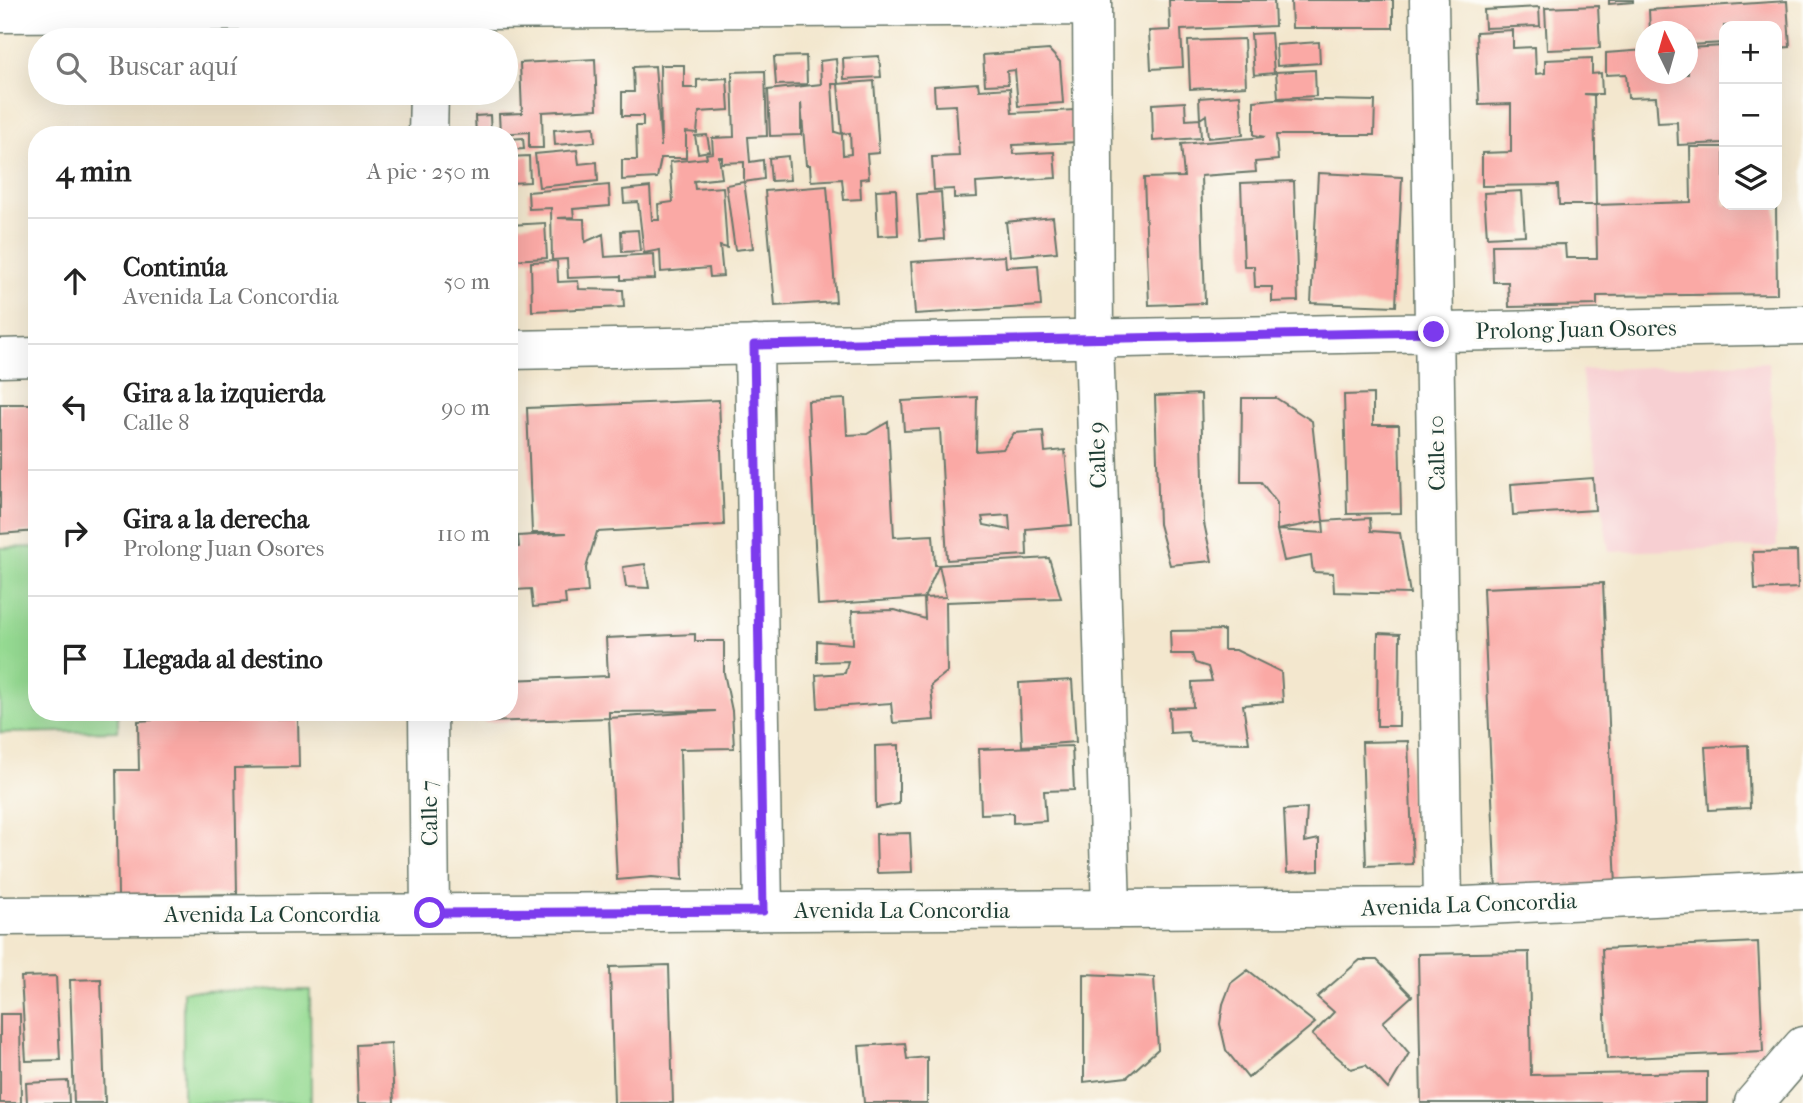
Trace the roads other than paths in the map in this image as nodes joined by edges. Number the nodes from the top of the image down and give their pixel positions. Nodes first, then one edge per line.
1 (1429, 0) edge
2 (1092, 3) edge
3 (0, 13) edge
4 (430, 16) edge
5 (429, 105) edge
6 (428, 126) edge
7 (1803, 325) edge
8 (1434, 332) junction
9 (1094, 338) junction
10 (754, 345) junction
11 (518, 350) edge
12 (28, 357) edge
13 (0, 358) edge
14 (428, 721) edge
15 (1803, 891) edge
16 (1443, 907) junction
17 (1111, 909) junction
18 (763, 911) junction
19 (430, 913) junction
20 (0, 916) edge
21 (1803, 1045) edge
22 (1755, 1103) edge

1 - 8 street, Calle 10
2 - 4 street
2 - 9 street, Calle 9
3 - 4 street
5 - 6 street
7 - 8 street, Prolong Juan Osores
8 - 9 street, Prolong Juan Osores
8 - 16 street, Calle 10
9 - 10 street, Prolong Juan Osores
9 - 17 street, Calle 9
10 - 11 street, Prolong Juan Osores
10 - 18 street
12 - 13 street
14 - 19 street, Calle 7
15 - 16 street, Avenida La Concordia
16 - 17 street, Avenida La Concordia
17 - 18 street, Avenida La Concordia
18 - 19 street, Avenida La Concordia
19 - 20 street, Avenida La Concordia
21 - 22 street

